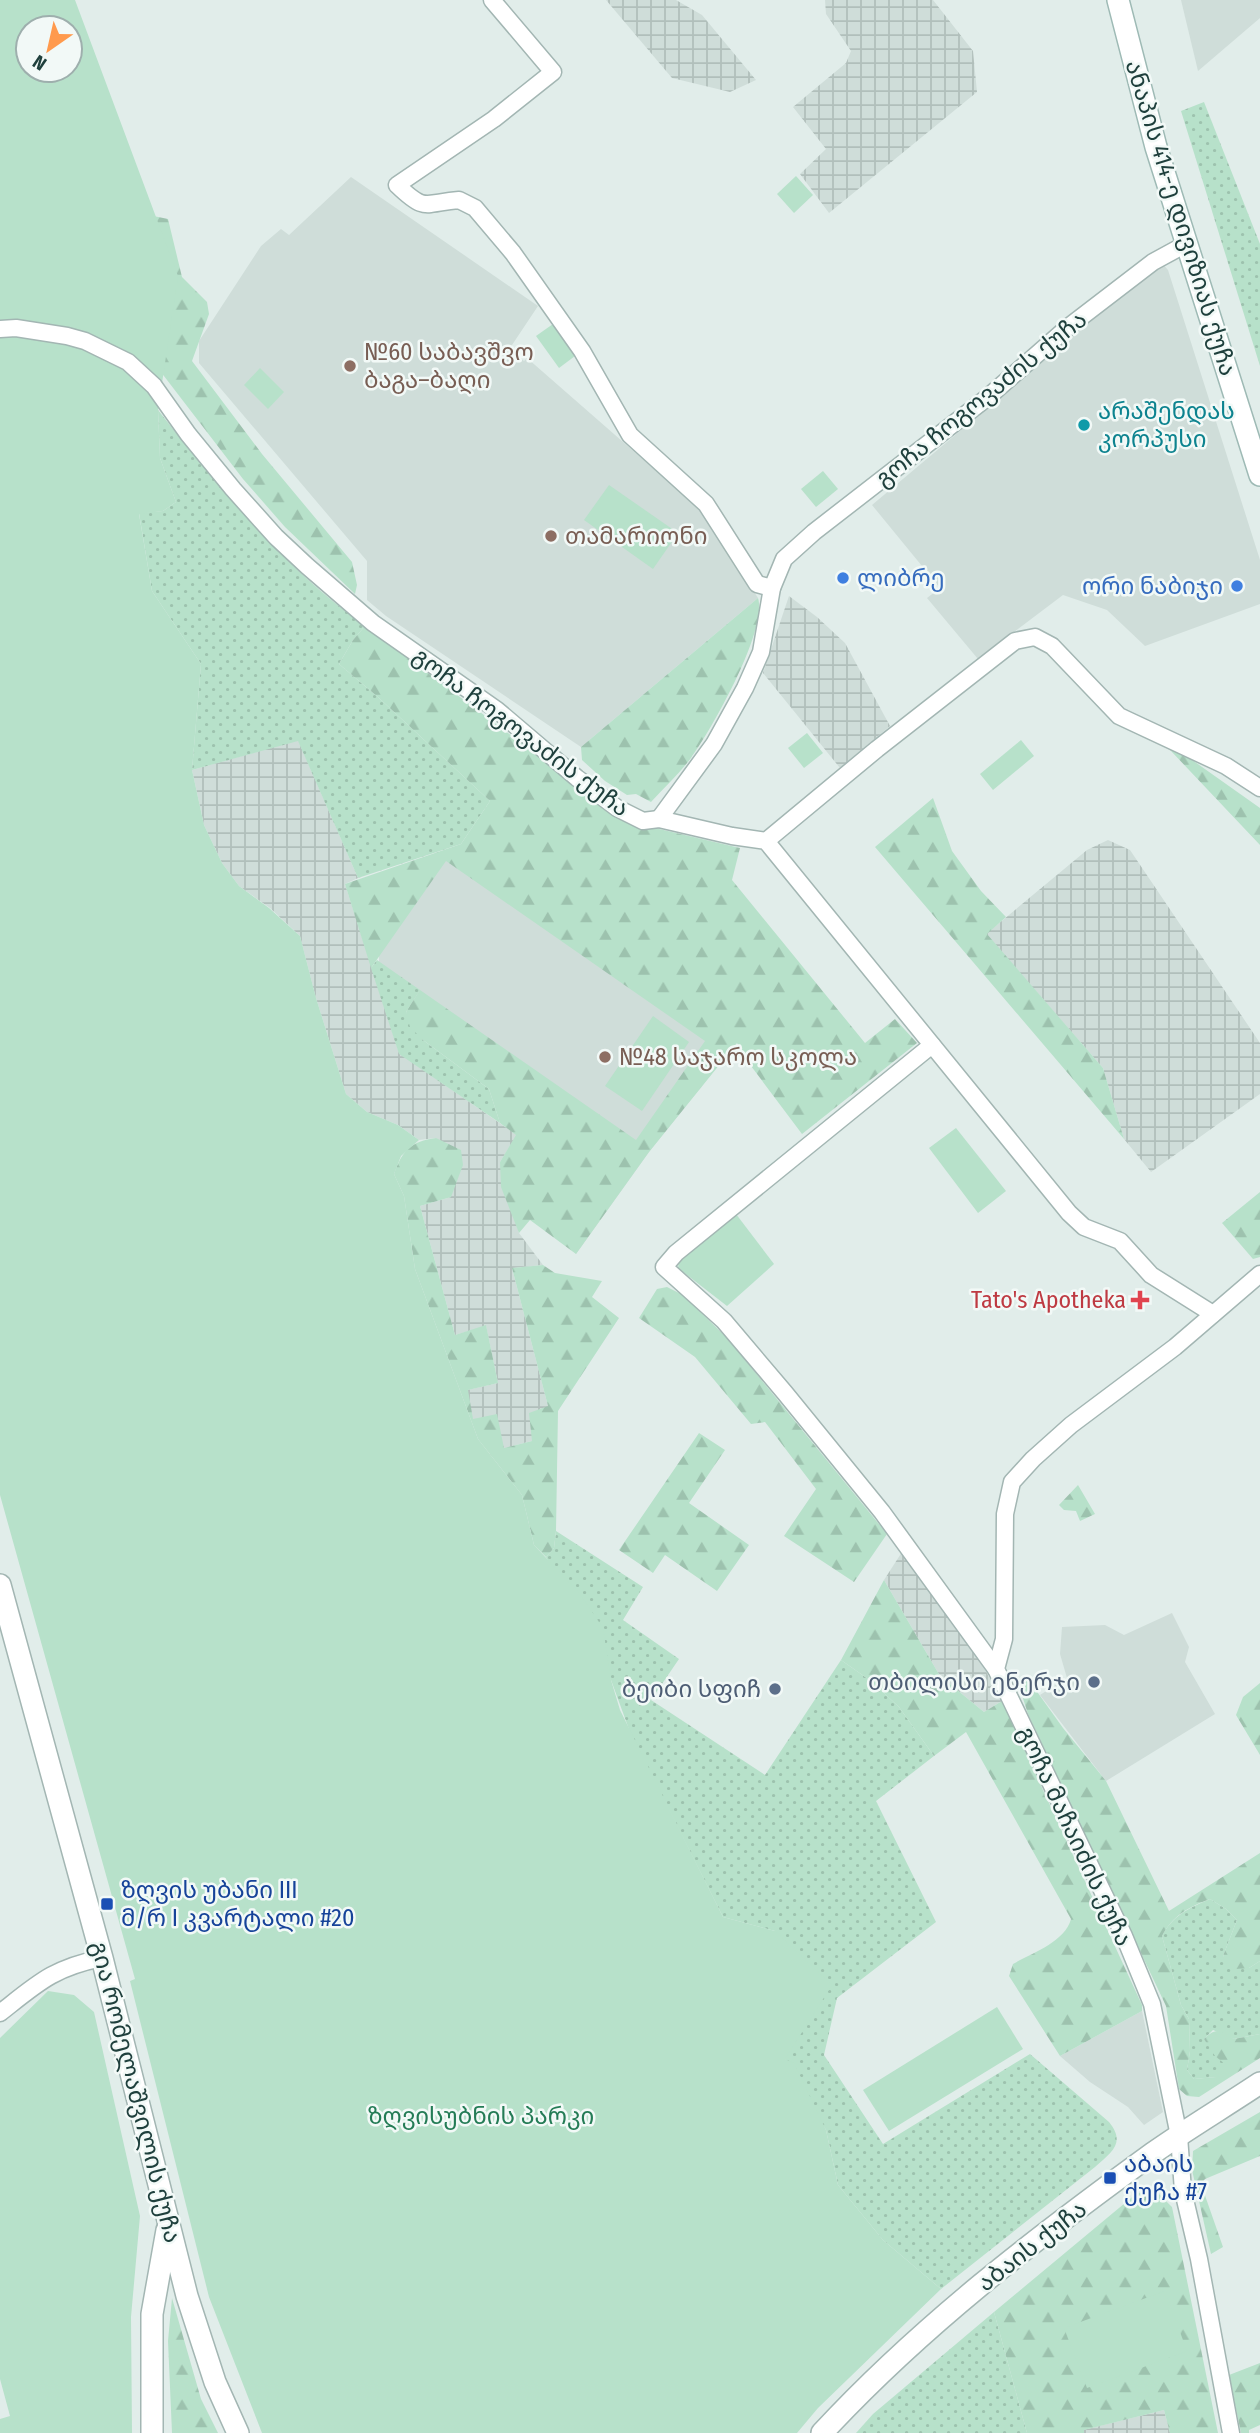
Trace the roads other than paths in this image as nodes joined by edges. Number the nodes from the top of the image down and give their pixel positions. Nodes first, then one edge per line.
1 (492, 0) edge
2 (1118, 0) edge
3 (1186, 244) junction
4 (0, 329) edge
5 (1258, 460) edge
6 (772, 588) junction
7 (1260, 788) edge
8 (659, 819) junction
9 (766, 841) junction
10 (932, 1045) junction
11 (1260, 1274) edge
12 (1213, 1314) junction
13 (0, 1585) edge
14 (996, 1669) junction
15 (102, 1958) junction
16 (0, 2013) edge
17 (1260, 2083) edge
18 (1179, 2136) junction
19 (168, 2222) junction
20 (152, 2433) edge
21 (238, 2433) edge
22 (822, 2433) edge
23 (1231, 2433) edge

1 - 6 street
2 - 3 street, ანაპის 414-ე დივიზიას ქუჩა
3 - 5 street, ანაპის 414-ე დივიზიას ქუჩა
3 - 6 street, გოჩა ჩოგოვაძის ქუჩა
4 - 8 street, გოჩა ჩოგოვაძის ქუჩა
6 - 8 street, გოჩა ჩოგოვაძის ქუჩა
7 - 9 street
8 - 9 street
9 - 10 street
10 - 12 street
10 - 14 street, გოჩა მაჩაიძის ქუჩა
11 - 12 street
12 - 14 street
13 - 15 street, გია რომელაშვილის ქუჩა
14 - 18 street, გოჩა მაჩაიძის ქუჩა
15 - 16 street
15 - 19 street, გია რომელაშვილის ქუჩა
17 - 18 street, აბაის ქუჩა
18 - 22 street, აბაის ქუჩა
18 - 23 street, გოჩა მაჩაიძის ქუჩა
19 - 20 street
19 - 21 street, გია რომელაშვილის ქუჩა

